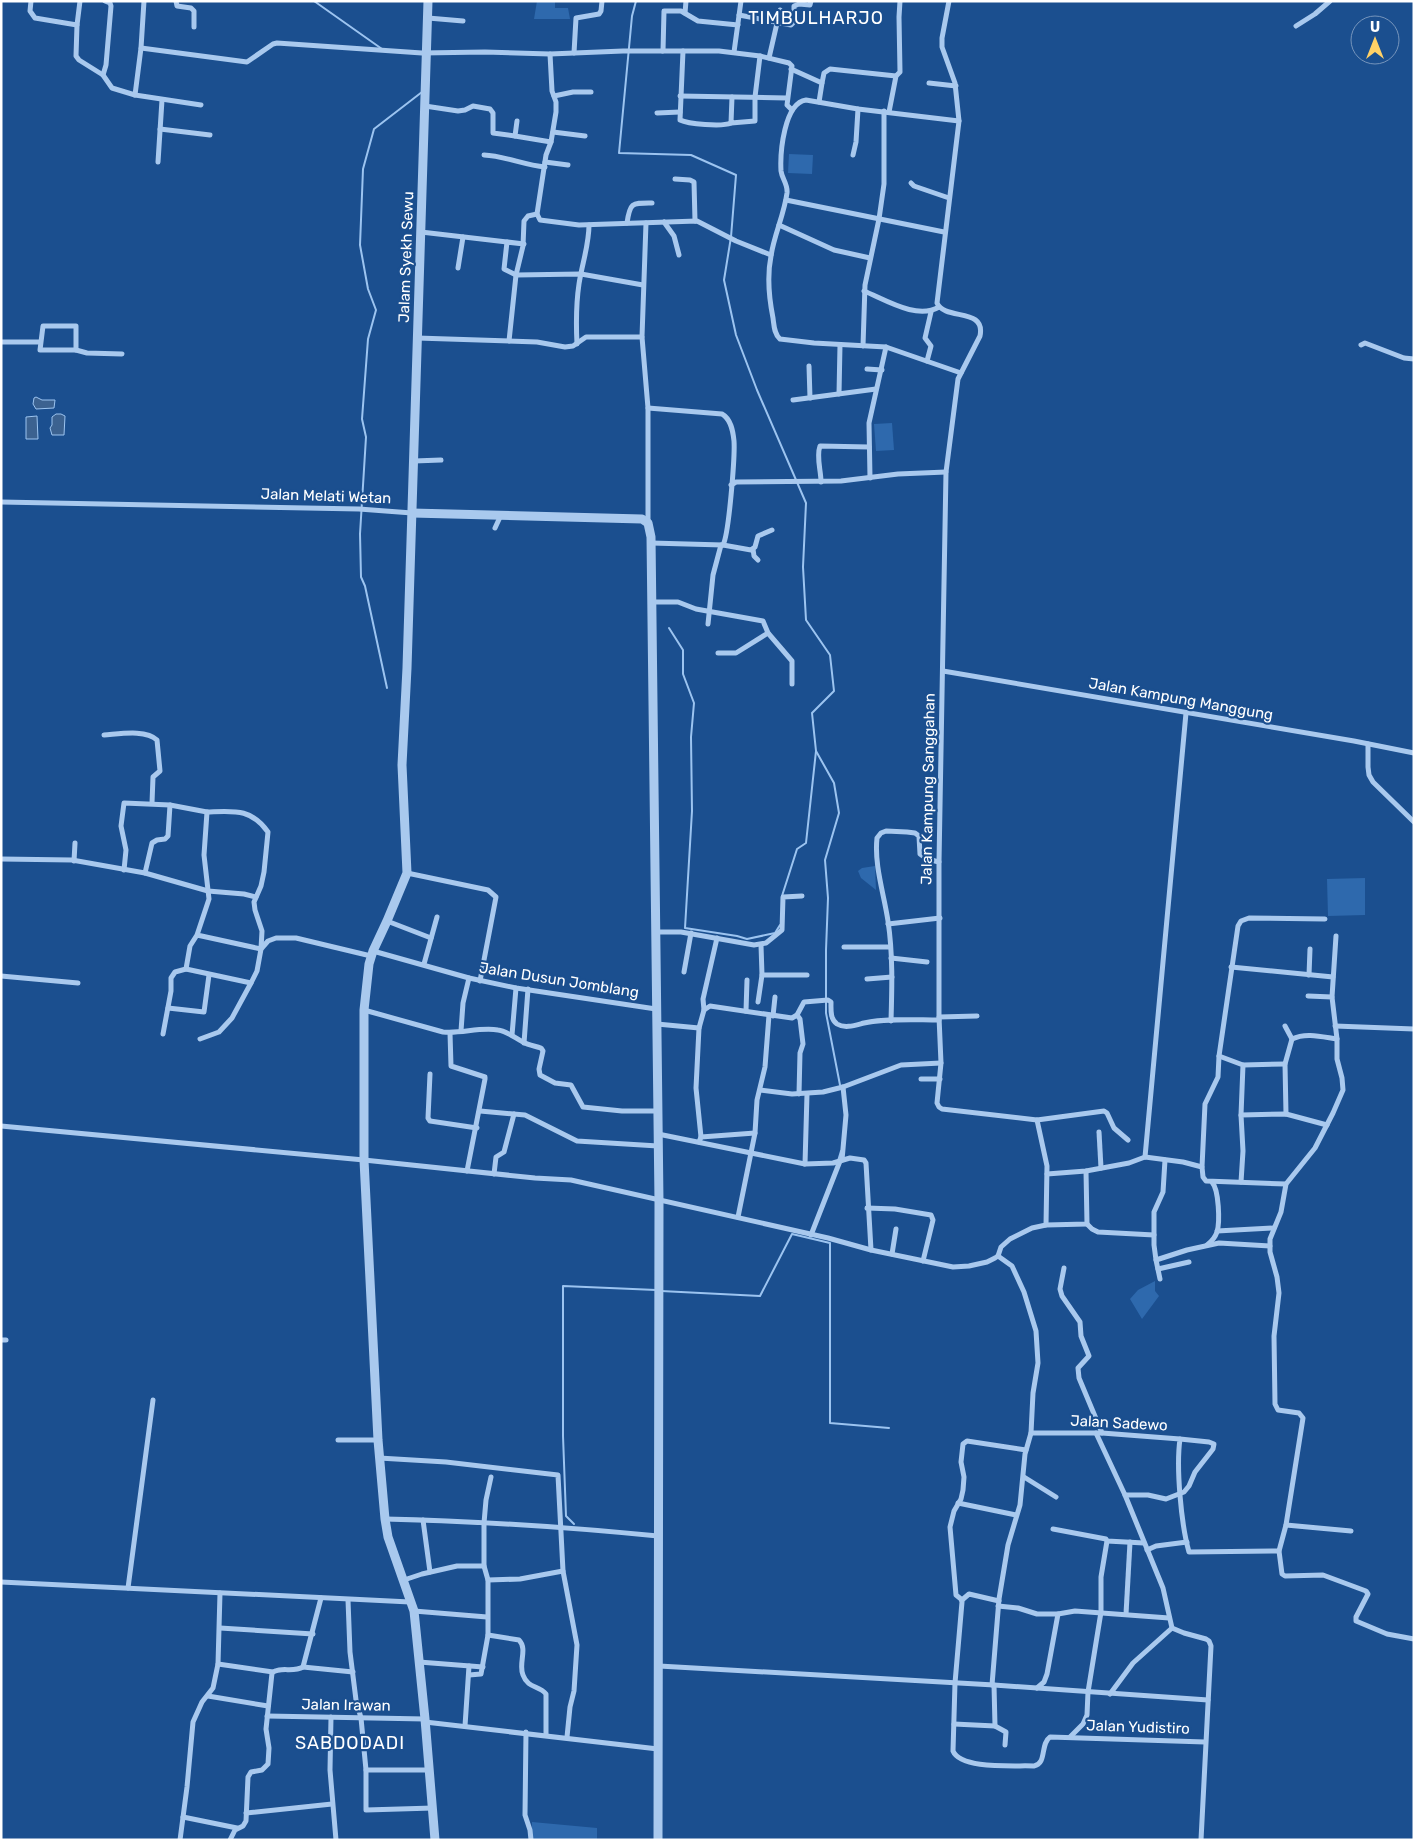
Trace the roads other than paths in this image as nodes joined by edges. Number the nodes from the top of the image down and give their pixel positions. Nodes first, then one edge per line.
1 (31, 1) edge
2 (80, 1) edge
3 (105, 1) edge
4 (144, 1) edge
5 (176, 1) edge
6 (428, 1) edge
7 (602, 1) edge
8 (686, 1) edge
9 (740, 1) edge
10 (811, 1) edge
11 (900, 1) edge
12 (949, 1) edge
13 (1330, 1) edge
14 (780, 10) dead end
15 (685, 14) junction
16 (739, 15) junction
17 (428, 18) junction
18 (463, 21) dead end
19 (777, 23) junction
20 (77, 25) junction
21 (738, 26) junction
22 (1296, 26) dead end
23 (194, 27) dead end
24 (141, 48) junction
25 (663, 51) junction
26 (683, 51) junction
27 (574, 52) junction
28 (734, 52) junction
29 (425, 53) junction
30 (550, 54) junction
31 (760, 56) junction
32 (769, 58) junction
33 (791, 69) junction
34 (103, 75) junction
35 (896, 76) junction
36 (929, 83) dead end
37 (822, 84) junction
38 (956, 86) junction
39 (591, 92) dead end
40 (134, 95) junction
41 (554, 96) junction
42 (680, 96) junction
43 (732, 97) junction
44 (755, 97) junction
45 (787, 98) junction
46 (162, 100) junction
47 (819, 102) junction
48 (201, 105) dead end
49 (425, 106) junction
50 (858, 109) junction
51 (792, 110) junction
52 (680, 112) junction
53 (886, 112) junction
54 (657, 113) dead end
55 (517, 121) dead end
56 (959, 121) junction
57 (731, 123) junction
58 (160, 129) junction
59 (553, 132) junction
60 (210, 135) dead end
61 (514, 136) junction
62 (585, 136) dead end
63 (551, 142) junction
64 (484, 155) dead end
65 (853, 155) dead end
66 (158, 162) dead end
67 (545, 165) junction
68 (568, 165) dead end
69 (674, 179) dead end
70 (910, 183) dead end
71 (949, 198) junction
72 (786, 200) junction
73 (652, 203) dead end
74 (537, 214) junction
75 (879, 219) junction
76 (695, 221) junction
77 (664, 222) junction
78 (627, 223) junction
79 (646, 223) junction
80 (590, 225) junction
81 (779, 225) junction
82 (421, 232) junction
83 (944, 232) junction
84 (463, 237) junction
85 (507, 242) junction
86 (524, 244) junction
87 (679, 255) dead end
88 (771, 255) junction
89 (870, 258) junction
90 (458, 268) dead end
91 (580, 274) junction
92 (516, 275) junction
93 (643, 285) junction
94 (864, 291) junction
95 (939, 307) junction
96 (931, 312) junction
97 (642, 336) junction
98 (417, 338) junction
99 (509, 341) junction
100 (1, 342) edge
101 (40, 342) junction
102 (576, 344) junction
103 (840, 345) junction
104 (1361, 345) dead end
105 (863, 346) junction
106 (886, 347) junction
107 (76, 350) junction
108 (122, 354) dead end
109 (1414, 359) edge
110 (927, 361) junction
111 (810, 366) dead end
112 (867, 368) dead end
113 (882, 370) junction
114 (961, 373) junction
115 (876, 389) junction
116 (840, 394) junction
117 (810, 398) junction
118 (793, 400) dead end
119 (648, 408) junction
120 (869, 446) junction
121 (441, 460) dead end
122 (414, 461) junction
123 (946, 472) junction
124 (870, 478) junction
125 (821, 482) junction
126 (731, 485) junction
127 (1, 502) edge
128 (412, 513) junction
129 (501, 515) junction
130 (648, 523) junction
131 (495, 528) dead end
132 (772, 530) dead end
133 (651, 543) junction
134 (722, 545) junction
135 (753, 549) junction
136 (758, 560) dead end
137 (652, 602) junction
138 (708, 611) junction
139 (708, 624) dead end
140 (768, 633) junction
141 (718, 653) dead end
142 (943, 671) junction
143 (792, 684) dead end
144 (1186, 713) junction
145 (104, 735) dead end
146 (1368, 744) junction
147 (1414, 753) edge
148 (152, 803) junction
149 (170, 805) junction
150 (207, 812) junction
151 (1414, 822) edge
152 (75, 842) dead end
153 (1, 859) edge
154 (74, 861) junction
155 (939, 862) junction
156 (124, 870) junction
157 (145, 873) junction
158 (406, 873) junction
159 (208, 891) junction
160 (802, 896) dead end
161 (256, 897) junction
162 (437, 917) dead end
163 (940, 918) junction
164 (1324, 919) dead end
165 (387, 921) junction
166 (888, 924) junction
167 (655, 932) junction
168 (691, 934) junction
169 (197, 935) junction
170 (1336, 936) dead end
171 (431, 938) junction
172 (718, 938) junction
173 (761, 945) junction
174 (844, 947) dead end
175 (890, 947) junction
176 (261, 949) junction
177 (1310, 949) dead end
178 (372, 953) junction
179 (891, 958) junction
180 (927, 962) dead end
181 (424, 964) junction
182 (1231, 967) junction
183 (186, 969) junction
184 (684, 972) dead end
185 (209, 975) junction
186 (762, 975) junction
187 (807, 975) dead end
188 (1309, 975) junction
189 (1, 976) edge
190 (1333, 977) junction
191 (468, 978) junction
192 (892, 978) junction
193 (867, 979) dead end
194 (747, 980) dead end
195 (480, 981) junction
196 (78, 983) dead end
197 (252, 984) junction
198 (516, 988) junction
199 (528, 989) junction
200 (1308, 996) dead end
201 (775, 997) dead end
202 (1332, 997) junction
203 (758, 1002) dead end
204 (168, 1008) junction
205 (656, 1009) junction
206 (364, 1010) junction
207 (704, 1010) junction
208 (746, 1011) junction
209 (771, 1015) junction
210 (797, 1015) junction
211 (976, 1016) dead end
212 (939, 1018) junction
213 (891, 1021) junction
214 (656, 1024) junction
215 (1285, 1026) dead end
216 (1335, 1026) junction
217 (699, 1028) junction
218 (1414, 1029) edge
219 (461, 1031) junction
220 (450, 1033) junction
221 (163, 1034) dead end
222 (512, 1036) junction
223 (200, 1039) dead end
224 (1292, 1039) junction
225 (1337, 1039) junction
226 (524, 1043) junction
227 (1219, 1056) junction
228 (941, 1063) junction
229 (1285, 1064) junction
230 (1243, 1066) junction
231 (430, 1074) dead end
232 (921, 1079) dead end
233 (940, 1079) junction
234 (843, 1087) junction
235 (760, 1090) junction
236 (799, 1094) junction
237 (807, 1094) junction
238 (480, 1111) junction
239 (657, 1111) junction
240 (514, 1114) junction
241 (1286, 1114) junction
242 (1241, 1115) junction
243 (1037, 1120) junction
244 (1327, 1125) junction
245 (1, 1126) edge
246 (477, 1128) junction
247 (1098, 1132) dead end
248 (755, 1133) junction
249 (658, 1134) junction
250 (700, 1139) junction
251 (1128, 1140) dead end
252 (658, 1146) junction
253 (751, 1153) junction
254 (1145, 1157) junction
255 (364, 1160) junction
256 (1165, 1160) junction
257 (838, 1161) junction
258 (806, 1164) junction
259 (1202, 1167) junction
260 (1101, 1168) junction
261 (1086, 1171) junction
262 (467, 1172) junction
263 (494, 1174) junction
264 (1047, 1174) junction
265 (1212, 1182) junction
266 (1241, 1182) junction
267 (1286, 1184) junction
268 (659, 1201) junction
269 (867, 1208) junction
270 (738, 1217) junction
271 (1087, 1224) junction
272 (1046, 1225) junction
273 (1274, 1228) junction
274 (896, 1229) dead end
275 (1217, 1231) junction
276 (811, 1235) junction
277 (1154, 1235) junction
278 (1207, 1245) junction
279 (1270, 1246) junction
280 (871, 1250) junction
281 (892, 1254) junction
282 (998, 1256) junction
283 (1156, 1260) junction
284 (924, 1261) junction
285 (1189, 1262) dead end
286 (1064, 1268) dead end
287 (1158, 1269) junction
288 (1160, 1279) dead end
289 (153, 1400) dead end
290 (1031, 1433) junction
291 (1099, 1433) junction
292 (1180, 1439) junction
293 (338, 1440) dead end
294 (378, 1440) junction
295 (1026, 1450) junction
296 (379, 1458) junction
297 (492, 1477) dead end
298 (1024, 1477) junction
299 (1181, 1493) junction
300 (1125, 1495) junction
301 (1056, 1497) dead end
302 (958, 1503) junction
303 (1016, 1515) junction
304 (385, 1519) junction
305 (423, 1520) junction
306 (484, 1523) junction
307 (1286, 1524) junction
308 (562, 1526) junction
309 (1053, 1529) dead end
310 (1351, 1531) dead end
311 (658, 1536) junction
312 (1107, 1541) junction
313 (1130, 1542) junction
314 (1187, 1542) junction
315 (1144, 1543) junction
316 (1147, 1550) junction
317 (1279, 1551) junction
318 (484, 1566) junction
319 (562, 1571) junction
320 (430, 1572) junction
321 (404, 1580) junction
322 (488, 1580) junction
323 (1, 1582) edge
324 (128, 1588) junction
325 (220, 1593) junction
326 (322, 1598) junction
327 (348, 1600) junction
328 (962, 1600) junction
329 (998, 1604) junction
330 (412, 1606) junction
331 (1101, 1612) junction
332 (1058, 1614) junction
333 (1126, 1614) junction
334 (487, 1617) junction
335 (1169, 1618) junction
336 (220, 1628) junction
337 (1172, 1628) junction
338 (312, 1634) junction
339 (488, 1635) junction
340 (1414, 1638) edge
341 (420, 1662) junction
342 (218, 1664) junction
343 (469, 1666) junction
344 (659, 1666) junction
345 (303, 1667) junction
346 (483, 1667) junction
347 (273, 1672) junction
348 (353, 1672) junction
349 (469, 1675) junction
350 (955, 1683) junction
351 (993, 1685) junction
352 (1037, 1688) junction
353 (1088, 1692) junction
354 (1110, 1694) junction
355 (208, 1696) junction
356 (1208, 1700) junction
357 (268, 1706) junction
358 (267, 1716) junction
359 (331, 1717) junction
360 (361, 1718) junction
361 (425, 1720) junction
362 (954, 1724) junction
363 (465, 1726) junction
364 (995, 1726) junction
365 (526, 1732) junction
366 (546, 1735) junction
367 (567, 1737) junction
368 (1070, 1737) junction
369 (1205, 1742) junction
370 (1005, 1745) dead end
371 (658, 1749) junction
372 (366, 1770) junction
373 (429, 1770) junction
374 (332, 1804) junction
375 (433, 1808) junction
376 (246, 1813) junction
377 (183, 1816) junction
378 (237, 1828) junction
379 (180, 1840) edge
380 (230, 1840) edge
381 (336, 1840) edge
382 (435, 1840) edge
383 (531, 1840) edge
384 (658, 1840) edge
385 (1201, 1840) edge

1 - 20 street
2 - 20 street
3 - 34 street
4 - 24 street
5 - 23 street
6 - 17 street, Jalam Syekh Sewu
7 - 27 street
8 - 15 street
9 - 16 street
10 - 19 street
11 - 35 street
12 - 38 street
13 - 22 street
14 - 19 street
15 - 21 street
15 - 25 street
16 - 19 street
16 - 21 street
17 - 18 street
17 - 29 street, Jalam Syekh Sewu
19 - 32 street
20 - 34 street
21 - 28 street
24 - 29 street
24 - 40 street
25 - 26 street
25 - 27 street
26 - 28 street
26 - 42 street
27 - 30 street
28 - 31 street
29 - 30 street
29 - 49 street, Jalam Syekh Sewu
30 - 41 street
31 - 32 street
31 - 44 street
32 - 33 street
33 - 37 street
33 - 45 street
34 - 40 street
35 - 37 street
35 - 53 street
36 - 38 street
37 - 47 street
38 - 56 street
39 - 41 street
40 - 46 street
41 - 59 street
42 - 43 street
42 - 52 street
43 - 44 street
43 - 57 street
44 - 45 street
44 - 57 street
45 - 51 street
46 - 48 street
46 - 58 street
47 - 50 street
47 - 51 street
49 - 61 street
49 - 82 street, Jalam Syekh Sewu
50 - 53 street
50 - 65 street
51 - 72 street
52 - 54 street
52 - 57 street
53 - 56 street
53 - 75 street
55 - 61 street
56 - 71 street
58 - 60 street
58 - 66 street
59 - 62 street
59 - 63 street
61 - 63 street
63 - 67 street
64 - 67 street
67 - 68 street
67 - 74 street
69 - 76 street
70 - 71 street
71 - 83 street
72 - 75 street
72 - 81 street
73 - 78 street
74 - 80 street
74 - 86 street
75 - 83 street
75 - 89 street
76 - 77 street
76 - 88 street
77 - 79 street
77 - 87 street
78 - 79 street
78 - 80 street
79 - 93 street
80 - 91 street
81 - 88 street
81 - 89 street
82 - 84 street
82 - 98 street, Jalam Syekh Sewu
83 - 95 street
84 - 85 street
84 - 90 street
85 - 86 street
85 - 92 street
86 - 92 street
88 - 103 street
89 - 94 street
91 - 92 street
91 - 93 street
91 - 102 street
92 - 99 street
93 - 97 street
94 - 96 street
94 - 105 street
95 - 96 street
95 - 114 street, Jalan Kampung Sanggahan
96 - 110 street
97 - 102 street
97 - 119 street
98 - 99 street
98 - 122 street, Jalam Syekh Sewu
99 - 102 street
100 - 101 street
101 - 107 street
101 - 107 street
103 - 105 street
103 - 116 street
104 - 109 street
105 - 106 street
106 - 110 street
106 - 113 street
107 - 108 street
110 - 114 street
111 - 117 street
112 - 113 street
113 - 115 street
114 - 123 street, Jalan Kampung Sanggahan
115 - 116 street
115 - 120 street
116 - 117 street
117 - 118 street
119 - 126 street
119 - 130 street
120 - 124 street
120 - 125 street
121 - 122 street
122 - 128 street, Jalam Syekh Sewu
123 - 124 street
123 - 142 street, Jalan Kampung Sanggahan
124 - 125 street
125 - 126 street
126 - 134 street
127 - 128 street, Jalan Melati Wetan
128 - 129 street, Jalan Melati Wetan
128 - 158 street, Jalam Syekh Sewu
129 - 130 street, Jalan Melati Wetan
129 - 131 street
130 - 133 street
132 - 135 street
133 - 134 street
133 - 137 street
134 - 135 street
134 - 138 street
135 - 136 street
137 - 138 street
137 - 167 street
138 - 139 street
138 - 140 street
140 - 141 street
140 - 143 street
142 - 144 street, Jalan Kampung Manggung
142 - 155 street, Jalan Kampung Sanggahan
144 - 146 street, Jalan Kampung Manggung
144 - 254 street
145 - 148 street
146 - 147 street, Jalan Kampung Manggung
146 - 151 street
148 - 149 street
148 - 156 street
149 - 150 street
149 - 157 street
150 - 159 street
150 - 161 street
152 - 154 street
153 - 154 street
154 - 156 street
155 - 163 street, Jalan Kampung Sanggahan
155 - 166 street
156 - 157 street
157 - 159 street
158 - 165 street
158 - 195 street
159 - 161 street
159 - 169 street
160 - 173 street
161 - 176 street
162 - 171 street
163 - 166 street
163 - 212 street, Jalan Kampung Sanggahan
164 - 182 street
165 - 171 street
165 - 178 street
166 - 175 street
167 - 168 street
167 - 205 street
168 - 172 street
168 - 184 street
169 - 176 street
169 - 183 street
170 - 190 street
171 - 181 street
172 - 173 street
172 - 207 street
173 - 186 street
174 - 175 street
175 - 179 street
176 - 178 street, Jalan Dusun Jomblang
176 - 197 street
177 - 188 street
178 - 181 street, Jalan Dusun Jomblang
178 - 206 street
179 - 180 street
179 - 192 street
181 - 191 street, Jalan Dusun Jomblang
182 - 188 street
182 - 227 street
183 - 185 street
183 - 204 street
185 - 197 street
185 - 204 street
186 - 187 street
186 - 203 street
188 - 190 street
189 - 196 street
190 - 202 street
191 - 195 street, Jalan Dusun Jomblang
191 - 219 street
192 - 193 street
192 - 213 street
194 - 208 street
195 - 198 street, Jalan Dusun Jomblang
197 - 223 street
198 - 199 street, Jalan Dusun Jomblang
198 - 222 street
199 - 205 street, Jalan Dusun Jomblang
199 - 226 street
200 - 202 street
201 - 209 street
202 - 216 street
204 - 221 street
205 - 214 street
206 - 220 street
206 - 255 street
207 - 208 street
207 - 217 street
208 - 209 street
209 - 210 street
209 - 235 street
210 - 213 street
210 - 236 street
211 - 212 street
212 - 213 street
212 - 228 street, Jalan Kampung Sanggahan
214 - 217 street
214 - 239 street
215 - 224 street
216 - 218 street
216 - 225 street
217 - 250 street
219 - 220 street
219 - 222 street
220 - 238 street
222 - 226 street
224 - 225 street
224 - 229 street
225 - 244 street
226 - 239 street
227 - 230 street
227 - 259 street
228 - 233 street, Jalan Kampung Sanggahan
228 - 234 street
229 - 230 street
229 - 241 street
230 - 242 street
231 - 246 street
232 - 233 street
233 - 243 street, Jalan Kampung Sanggahan
234 - 237 street
234 - 257 street
235 - 236 street
235 - 248 street
236 - 237 street
237 - 258 street
238 - 240 street
238 - 246 street
239 - 249 street
240 - 252 street
240 - 263 street
241 - 242 street
241 - 244 street
242 - 266 street
243 - 251 street
243 - 264 street
244 - 267 street
245 - 255 street
246 - 262 street
247 - 260 street
248 - 250 street
248 - 253 street
249 - 250 street
249 - 252 street
250 - 253 street
252 - 268 street
253 - 258 street
253 - 270 street
254 - 256 street
254 - 260 street
255 - 262 street
255 - 294 street
256 - 259 street
256 - 277 street
257 - 258 street
257 - 269 street
257 - 276 street
259 - 265 street
260 - 261 street
261 - 264 street
261 - 271 street
262 - 263 street
263 - 268 street
264 - 272 street
265 - 266 street
265 - 275 street
266 - 267 street
267 - 273 street
268 - 270 street
268 - 311 street
269 - 280 street
269 - 284 street
270 - 276 street
271 - 272 street
271 - 277 street
272 - 282 street
273 - 275 street
273 - 279 street
274 - 281 street
275 - 278 street
276 - 280 street
277 - 283 street
278 - 279 street
278 - 283 street
279 - 307 street
280 - 281 street
281 - 284 street
282 - 284 street
282 - 290 street
283 - 287 street
285 - 287 street
286 - 291 street
287 - 288 street
289 - 324 street
290 - 291 street, Jalan Sadewo
290 - 295 street
291 - 292 street, Jalan Sadewo
291 - 300 street
292 - 299 street, Jalan Sadewo
292 - 299 street
293 - 294 street
294 - 296 street
295 - 298 street
295 - 302 street
296 - 304 street
296 - 308 street
297 - 306 street
298 - 301 street
298 - 303 street
299 - 300 street
299 - 314 street, Jalan Sadewo
300 - 315 street
302 - 303 street
302 - 328 street
303 - 329 street
304 - 305 street
304 - 321 street
305 - 306 street
305 - 320 street
306 - 308 street
306 - 318 street
307 - 310 street
307 - 317 street
308 - 311 street
308 - 319 street
309 - 312 street
311 - 344 street
312 - 313 street
312 - 331 street
313 - 315 street
313 - 333 street
314 - 316 street
314 - 317 street
315 - 316 street
316 - 335 street
317 - 340 street
318 - 320 street
318 - 322 street
319 - 322 street
319 - 367 street
320 - 321 street
321 - 330 street
322 - 334 street
323 - 324 street
324 - 325 street
325 - 326 street
325 - 336 street
326 - 327 street
326 - 338 street
327 - 330 street
327 - 348 street
328 - 329 street
328 - 350 street
329 - 332 street
329 - 351 street
330 - 334 street
330 - 341 street
331 - 332 street
331 - 333 street
331 - 353 street
332 - 352 street
333 - 335 street
334 - 339 street
335 - 337 street
336 - 338 street
336 - 342 street
337 - 354 street
337 - 356 street
338 - 345 street
339 - 346 street
339 - 366 street
341 - 343 street
341 - 361 street
342 - 347 street
342 - 355 street
343 - 346 street
343 - 349 street
344 - 350 street
344 - 371 street
345 - 347 street
345 - 348 street
346 - 349 street
347 - 357 street
348 - 360 street
349 - 363 street
350 - 351 street
350 - 362 street
351 - 352 street
351 - 364 street
352 - 353 street
353 - 354 street
353 - 368 street
354 - 356 street
355 - 357 street
355 - 377 street
356 - 369 street
357 - 358 street
358 - 359 street, Jalan Irawan
358 - 376 street
359 - 360 street, Jalan Irawan
359 - 374 street
360 - 361 street, Jalan Irawan
360 - 372 street
361 - 363 street, Jalan Irawan
361 - 373 street
362 - 364 street
362 - 368 street, Jalan Yudistiro
363 - 365 street, Jalan Irawan
364 - 370 street
365 - 366 street, Jalan Irawan
365 - 383 street
366 - 367 street, Jalan Irawan
367 - 371 street, Jalan Irawan
368 - 369 street, Jalan Yudistiro
369 - 385 street
371 - 384 street
372 - 373 street
372 - 375 street
373 - 375 street
374 - 376 street
374 - 381 street
375 - 382 street
376 - 378 street
377 - 378 street
377 - 379 street
378 - 380 street

